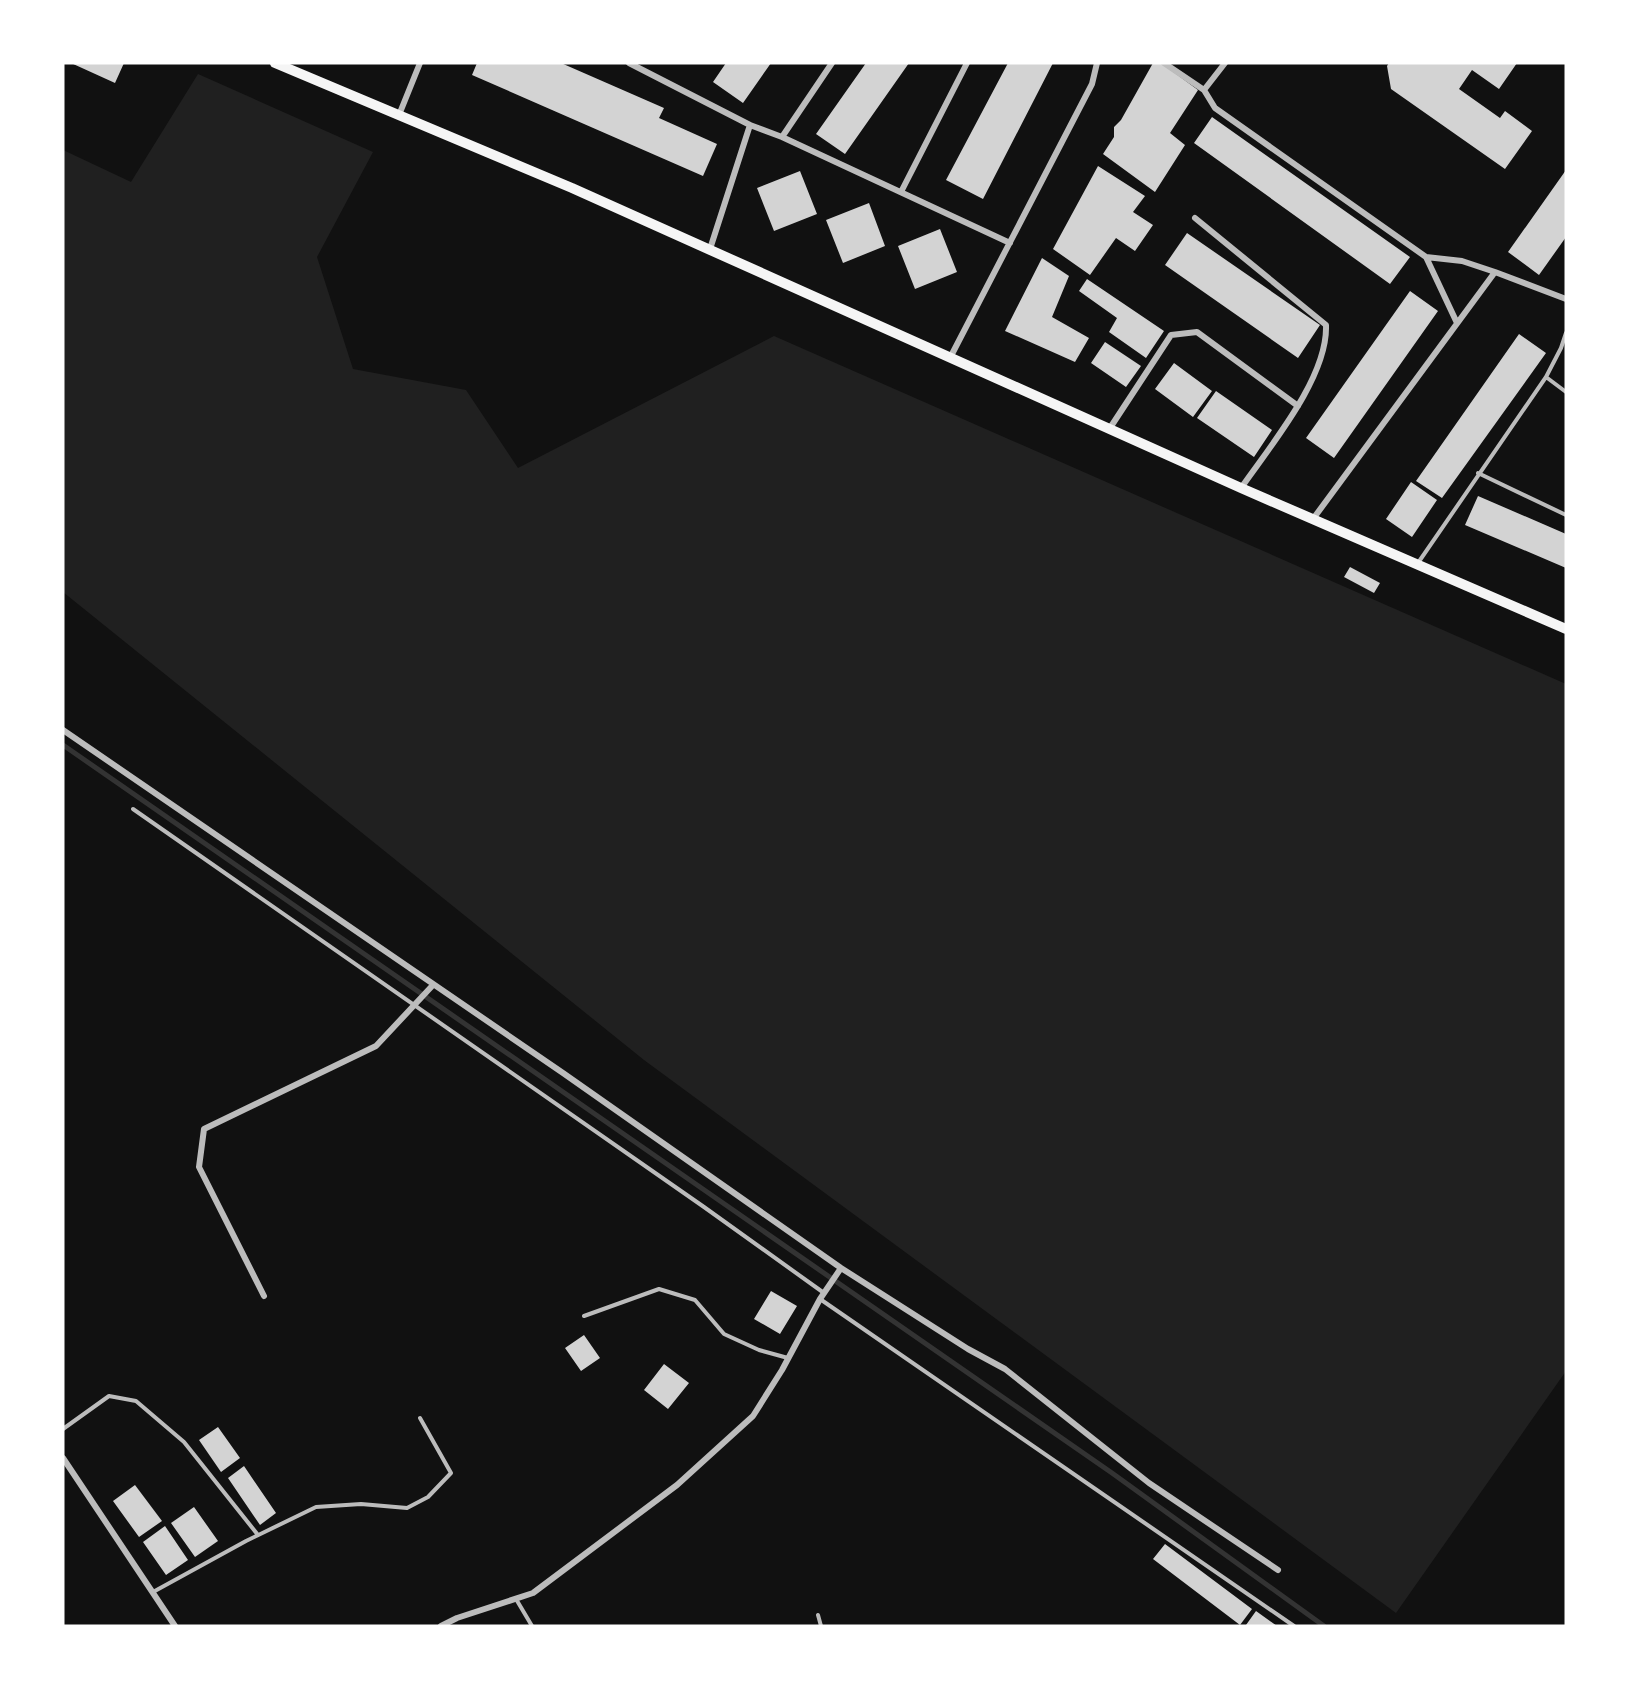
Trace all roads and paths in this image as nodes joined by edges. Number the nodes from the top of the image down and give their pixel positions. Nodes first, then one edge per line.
1 (275, 63) edge
2 (420, 63) edge
3 (832, 63) edge
4 (967, 63) edge
5 (1097, 63) edge
6 (1164, 63) edge
7 (1225, 63) edge
8 (634, 64) edge
9 (1204, 90) junction
10 (399, 115) junction
11 (750, 125) junction
12 (782, 137) junction
13 (901, 192) junction
14 (1195, 218) dead end
15 (1010, 243) junction
16 (710, 249) junction
17 (1426, 257) junction
18 (1495, 272) junction
19 (1566, 298) edge
20 (1457, 323) junction
21 (1566, 333) edge
22 (951, 356) junction
23 (1546, 377) junction
24 (1566, 392) edge
25 (1298, 406) junction
26 (1110, 428) junction
27 (1478, 474) junction
28 (1241, 488) junction
29 (1566, 515) edge
30 (1312, 519) junction
31 (1418, 563) junction
32 (1566, 629) edge
33 (63, 729) edge
34 (133, 809) dead end
35 (433, 985) junction
36 (415, 1006) junction
37 (841, 1268) junction
38 (823, 1294) junction
39 (264, 1296) dead end
40 (584, 1316) dead end
41 (789, 1358) junction
42 (420, 1418) dead end
43 (63, 1429) edge
44 (63, 1458) edge
45 (258, 1535) junction
46 (1278, 1570) dead end
47 (152, 1592) junction
48 (515, 1598) junction
49 (818, 1615) dead end
50 (175, 1626) edge
51 (441, 1626) edge
52 (532, 1626) edge
53 (821, 1626) edge
54 (1294, 1626) edge

1 - 10 main road
2 - 10 street
3 - 12 street
4 - 13 street
5 - 15 street
6 - 9 street
7 - 9 street
8 - 11 street
9 - 17 street
10 - 16 main road
11 - 12 street
11 - 16 street
12 - 13 street
13 - 15 street
14 - 25 street
15 - 22 street
16 - 22 main road
17 - 18 street
17 - 20 street
18 - 19 street
18 - 20 street
20 - 30 street
21 - 23 lane
22 - 26 main road
23 - 24 lane
23 - 27 lane
25 - 26 street
25 - 28 street
26 - 28 main road
27 - 29 lane
27 - 31 lane
28 - 30 main road
30 - 31 main road
31 - 32 main road
33 - 35 street
34 - 36 lane
35 - 36 street
35 - 37 street
36 - 38 lane
36 - 39 street
37 - 38 street
37 - 46 street
38 - 41 street
38 - 54 lane
40 - 41 lane
41 - 48 street
42 - 45 lane
43 - 45 lane
44 - 47 street
45 - 47 lane
47 - 50 street
48 - 51 street
48 - 52 lane
49 - 53 lane

